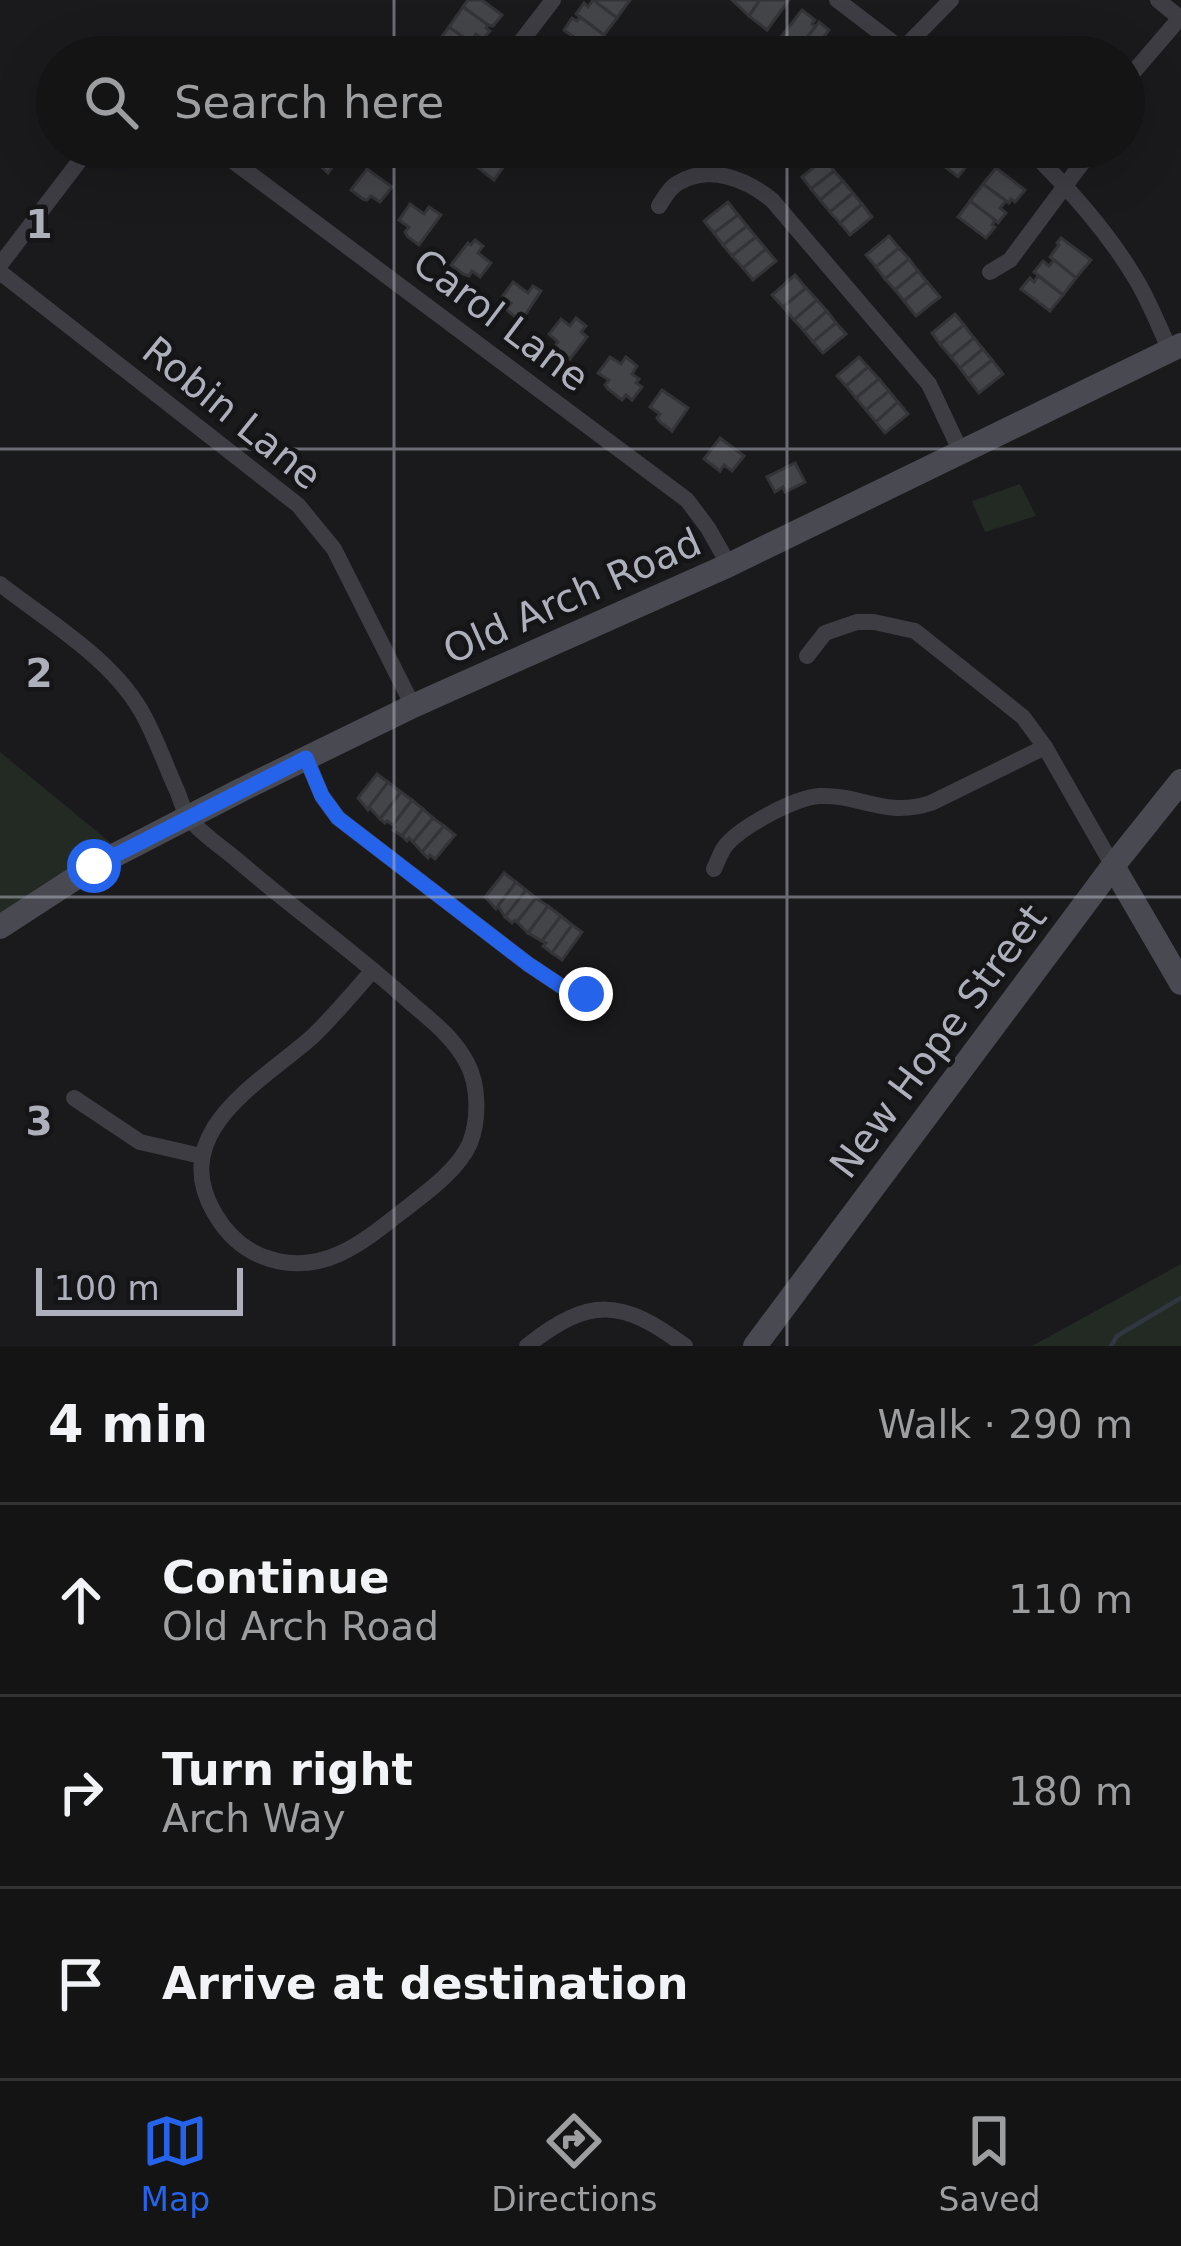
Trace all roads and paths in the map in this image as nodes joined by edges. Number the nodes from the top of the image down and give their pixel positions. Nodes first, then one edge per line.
1 (553, 0) edge
2 (837, 0) edge
3 (951, 0) edge
4 (1158, 0) edge
5 (1180, 19) edge
6 (525, 36) edge
7 (885, 36) edge
8 (921, 36) edge
9 (1145, 58) edge
10 (75, 168) edge
11 (242, 168) edge
12 (1048, 168) edge
13 (1078, 168) edge
14 (1065, 185) junction
15 (659, 206) dead end
16 (0, 269) edge
17 (990, 272) dead end
18 (1175, 348) edge
19 (961, 452) junction
20 (729, 565) junction
21 (0, 584) edge
22 (807, 656) dead end
23 (413, 706) junction
24 (1045, 746) junction
25 (306, 758) junction
26 (1181, 781) edge
27 (188, 817) junction
28 (1113, 866) junction
29 (715, 869) dead end
30 (0, 927) edge
31 (373, 970) junction
32 (1181, 983) edge
33 (586, 994) dead end
34 (74, 1098) dead end
35 (201, 1156) junction
36 (527, 1346) edge
37 (685, 1346) edge
38 (755, 1346) edge

1 - 6 street
2 - 7 street
3 - 8 street
4 - 5 street
5 - 9 street
10 - 16 street
11 - 20 street, Carol Lane
12 - 14 street
13 - 14 street
14 - 17 street
14 - 18 street
15 - 19 street
16 - 23 street, Robin Lane
18 - 19 street, Old Arch Road
19 - 20 street, Old Arch Road
20 - 23 street, Old Arch Road
21 - 27 street
22 - 24 street
23 - 25 street, Old Arch Road
24 - 28 street
24 - 29 street
25 - 27 street, Old Arch Road
25 - 33 street
26 - 28 street, New Hope Street
27 - 30 street, Old Arch Road
27 - 31 street
28 - 32 street
28 - 38 street, New Hope Street
31 - 35 street
31 - 35 street
34 - 35 street
36 - 37 street

